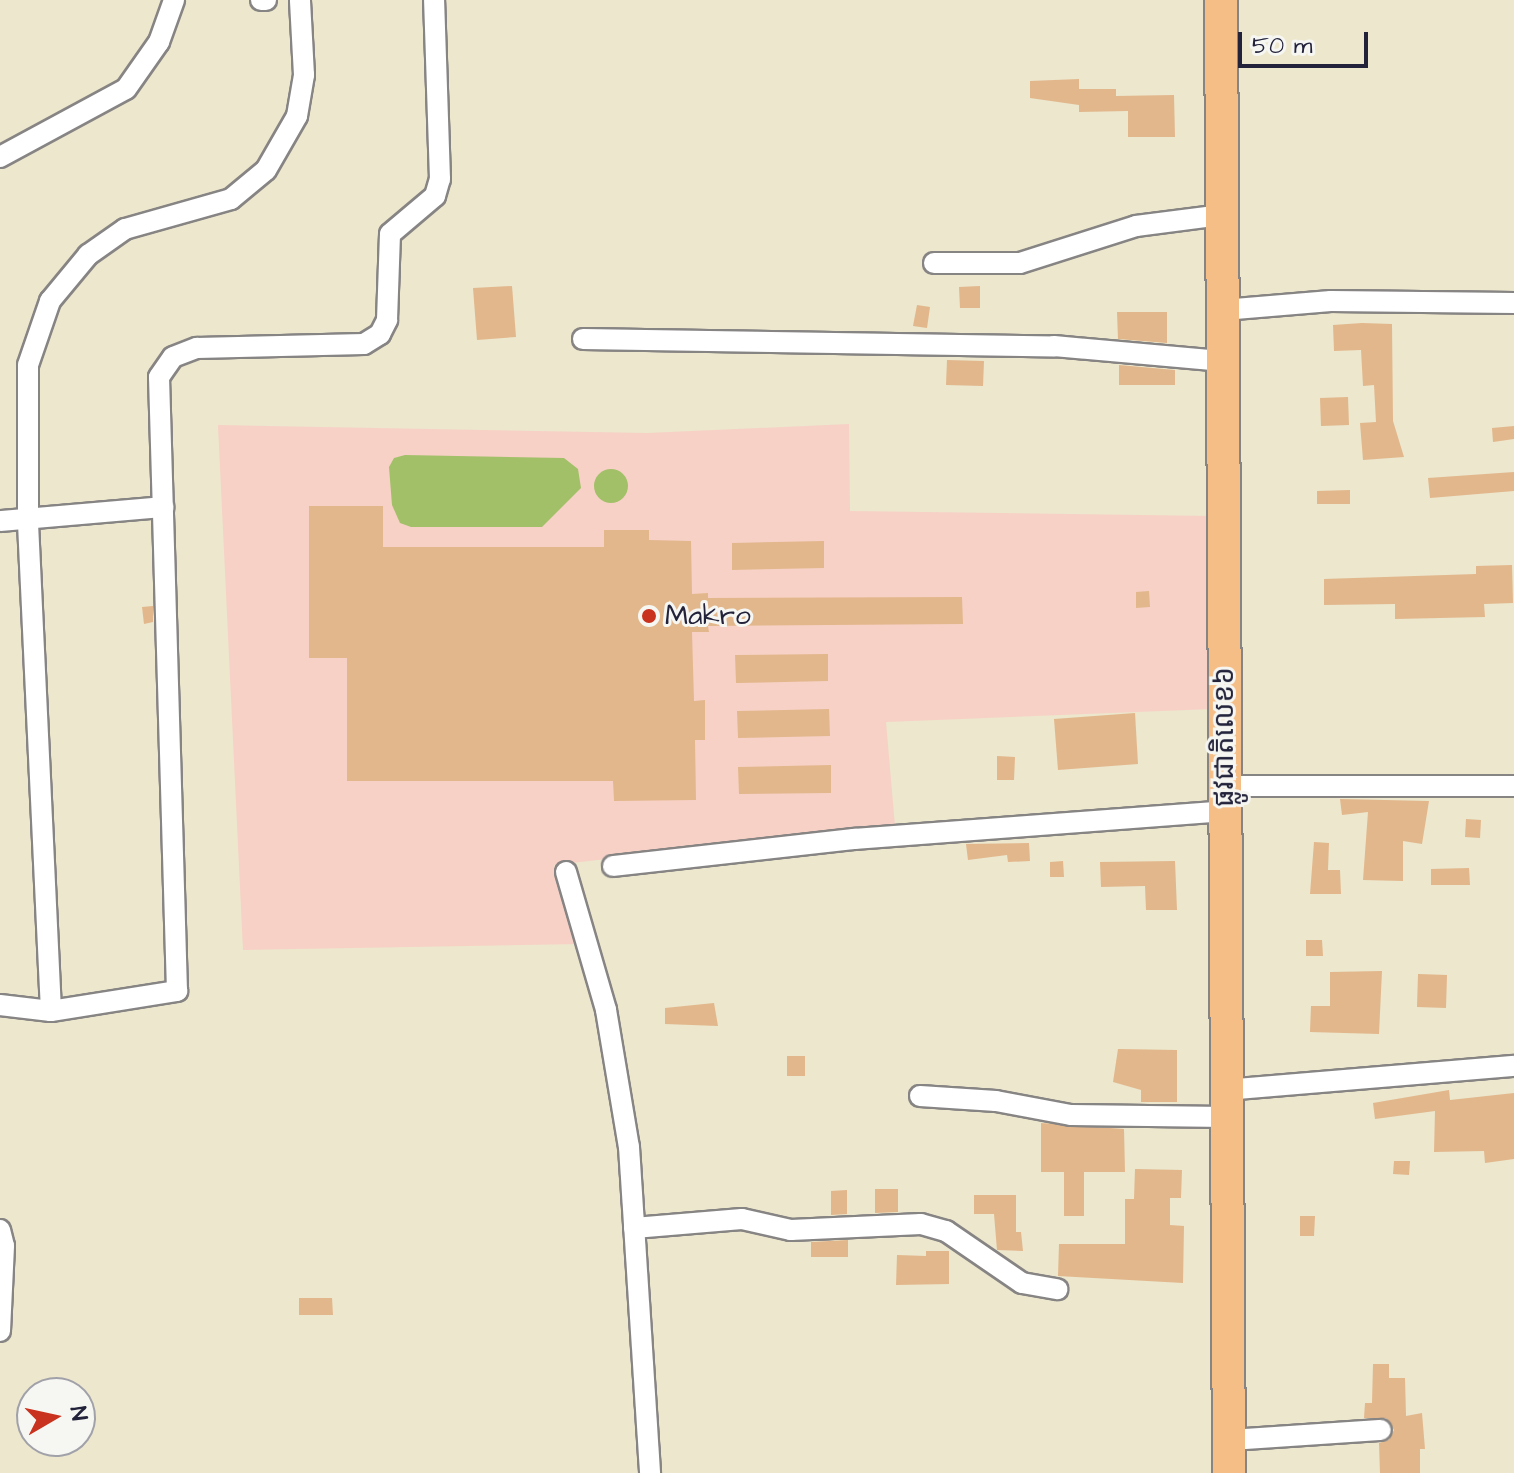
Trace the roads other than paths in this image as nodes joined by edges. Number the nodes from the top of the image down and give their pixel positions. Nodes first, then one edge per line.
1 (174, 0) edge
2 (300, 0) edge
3 (434, 0) edge
4 (1221, 0) edge
5 (0, 157) edge
6 (1222, 215) junction
7 (934, 263) dead end
8 (1514, 303) edge
9 (1223, 310) junction
10 (583, 339) dead end
11 (1223, 361) junction
12 (163, 507) junction
13 (28, 516) junction
14 (0, 521) edge
15 (1514, 786) edge
16 (1225, 798) junction
17 (613, 866) dead end
18 (566, 872) dead end
19 (0, 1005) edge
20 (51, 1011) junction
21 (1514, 1066) edge
22 (920, 1096) dead end
23 (1226, 1104) junction
24 (634, 1228) junction
25 (0, 1230) edge
26 (1057, 1289) dead end
27 (0, 1331) edge
28 (1381, 1430) dead end
29 (1229, 1440) junction
30 (650, 1473) edge
31 (1229, 1473) edge

1 - 5 street
2 - 13 street
3 - 12 street
4 - 6 highway, ផ្លូវជាតិលេខ៦
6 - 7 street
6 - 9 highway, ផ្លូវជាតិលេខ៦
8 - 9 street
9 - 11 highway, ផ្លូវជាតិលេខ៦
10 - 11 street
11 - 16 highway, ផ្លូវជាតិលេខ៦
12 - 13 street
12 - 20 street
13 - 14 street
13 - 20 street
15 - 16 street
16 - 17 street
16 - 23 highway, ផ្លូវជាតិលេខ៦
18 - 24 street
19 - 20 street
21 - 23 street
22 - 23 street
23 - 29 highway, ផ្លូវជាតិលេខ៦
24 - 26 street
24 - 30 street
25 - 27 street
28 - 29 street
29 - 31 highway, ផ្លូវជាតិលេខ៦

